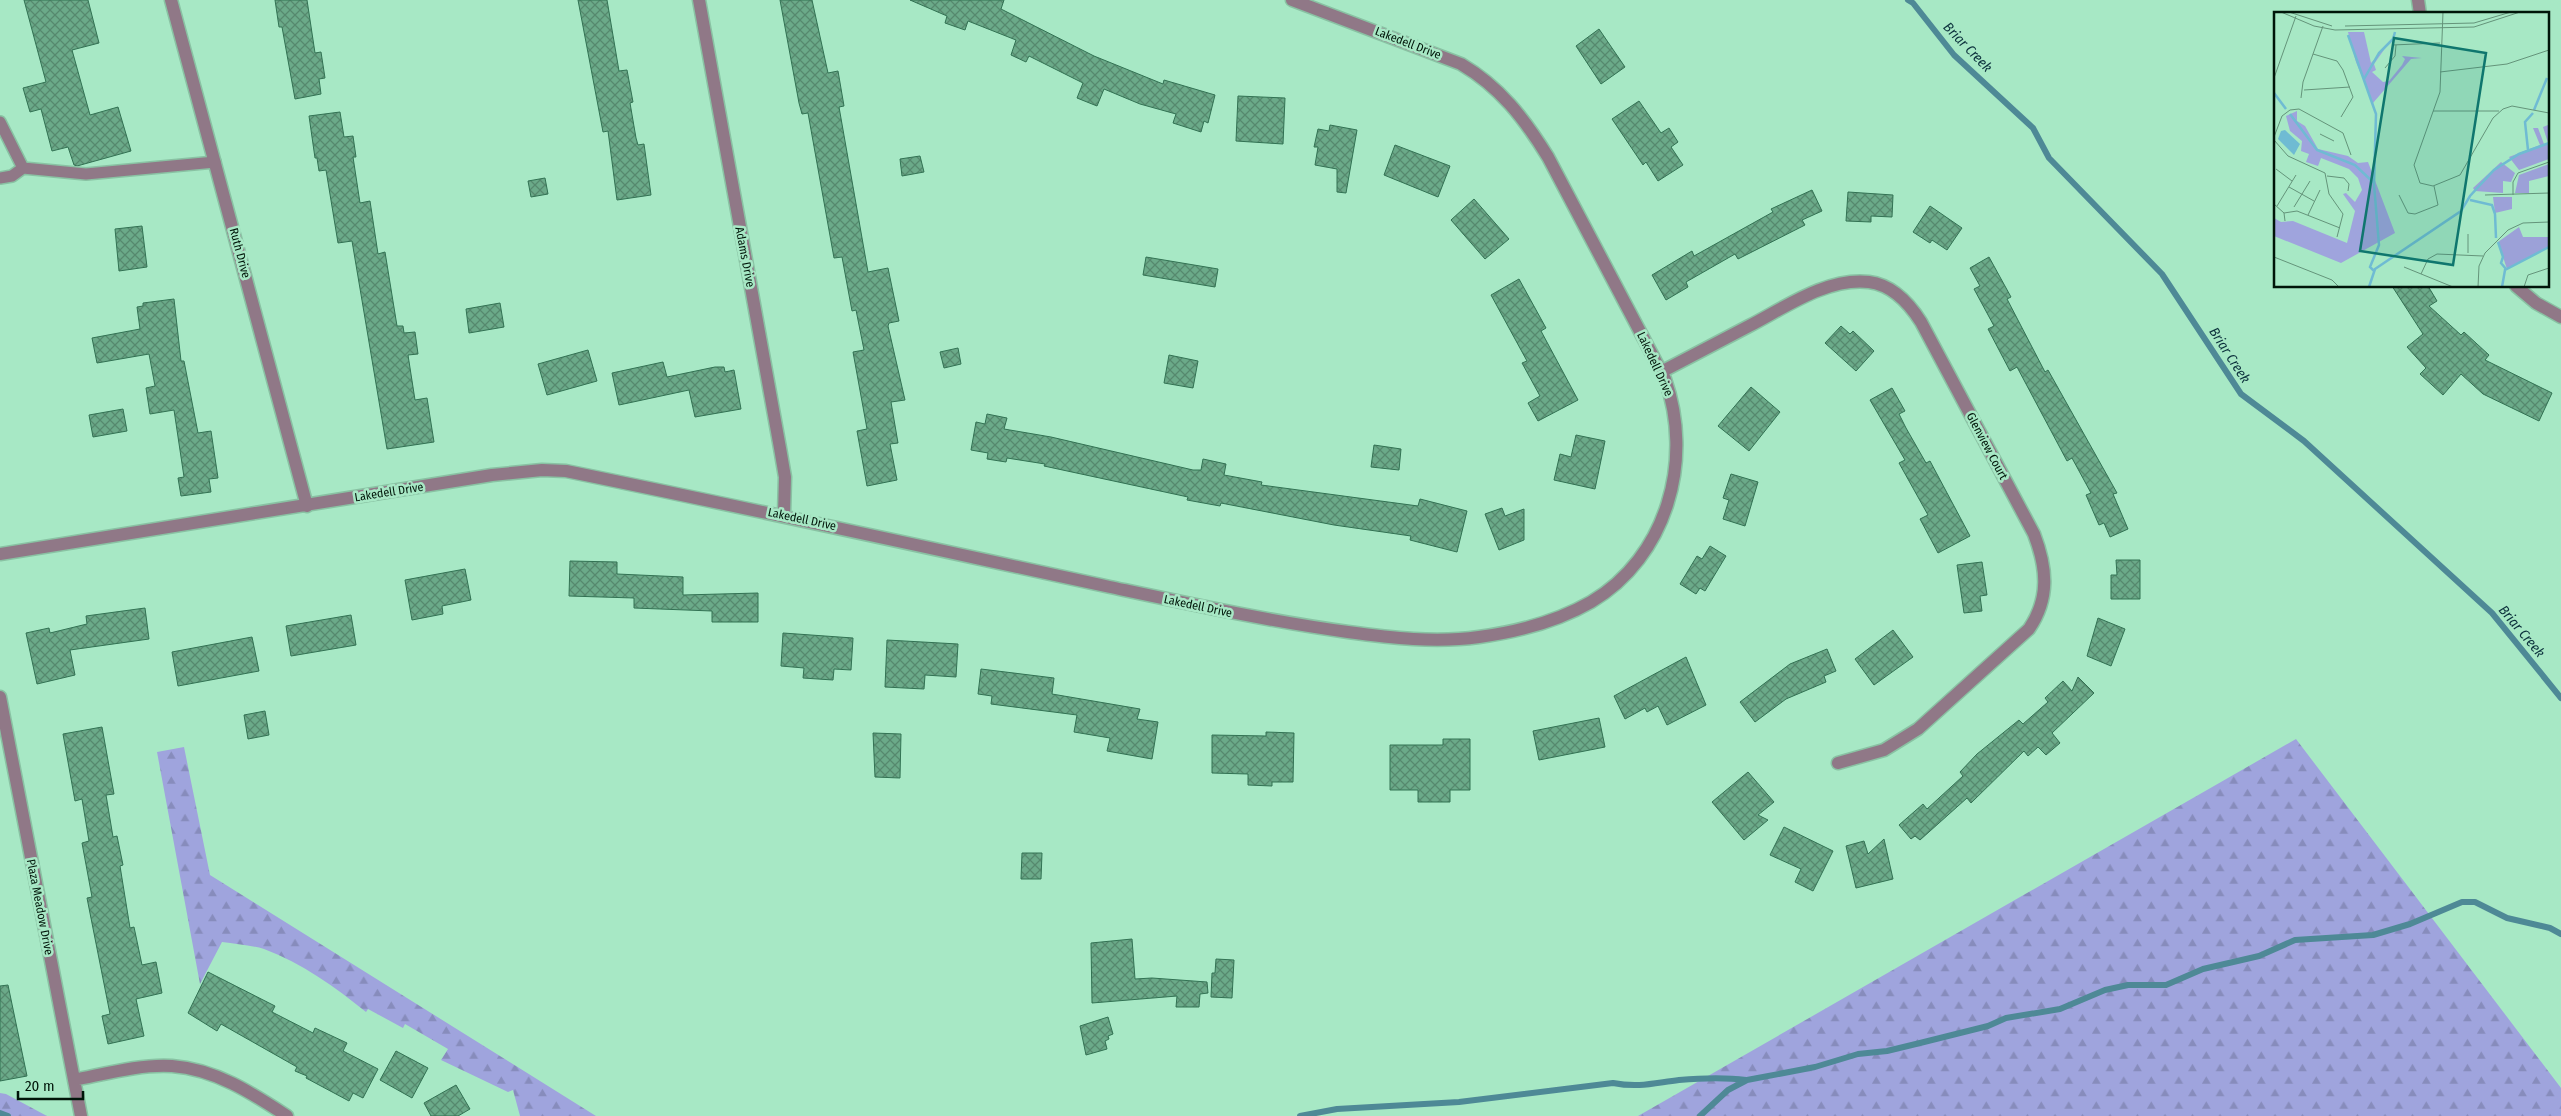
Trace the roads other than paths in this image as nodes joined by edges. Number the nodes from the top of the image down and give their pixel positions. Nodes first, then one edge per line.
1 (171, 0) edge
2 (699, 0) edge
3 (1292, 0) edge
4 (0, 122) edge
5 (215, 162) junction
6 (23, 168) junction
7 (0, 178) edge
8 (2518, 288) edge
9 (2561, 317) edge
10 (1661, 372) junction
11 (307, 506) junction
12 (784, 515) junction
13 (0, 554) edge
14 (0, 697) edge
15 (1838, 763) dead end
16 (74, 1080) junction
17 (81, 1116) edge
18 (287, 1116) edge

1 - 5 street, Ruth Drive
2 - 12 street, Adams Drive
3 - 10 street, Lakedell Drive
4 - 6 lane
5 - 6 lane
5 - 11 street, Ruth Drive
6 - 7 lane
8 - 9 street
10 - 12 street, Lakedell Drive
10 - 15 street, Glenview Court
11 - 12 street, Lakedell Drive
11 - 13 street, Lakedell Drive
14 - 16 street, Plaza Meadow Drive
16 - 17 street, Plaza Meadow Drive
16 - 18 street

